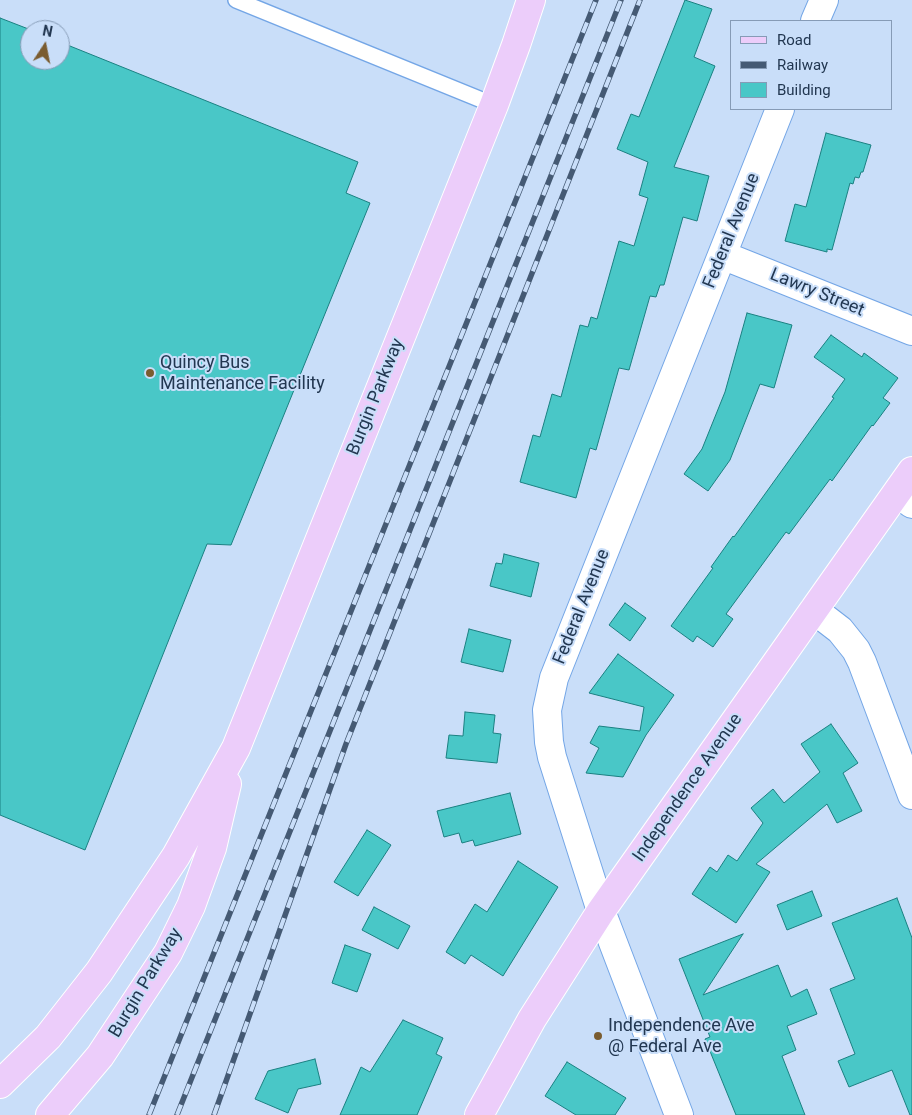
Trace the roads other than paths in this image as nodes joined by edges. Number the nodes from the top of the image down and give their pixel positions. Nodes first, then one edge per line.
1 (236, 0) edge
2 (531, 0) edge
3 (537, 0) edge
4 (824, 0) edge
5 (815, 20) edge
6 (516, 45) junction
7 (494, 105) junction
8 (780, 110) edge
9 (722, 255) junction
10 (912, 331) edge
11 (907, 489) edge
12 (814, 610) junction
13 (236, 748) junction
14 (912, 796) edge
15 (602, 911) junction
16 (0, 1084) edge
17 (50, 1115) edge
18 (479, 1115) edge
19 (680, 1115) edge

1 - 7 lane
2 - 6 main road, Burgin Parkway
3 - 6 main road, Burgin Parkway
4 - 5 street
6 - 7 main road, Burgin Parkway
7 - 13 main road, Burgin Parkway
8 - 9 street, Federal Avenue
9 - 10 street, Lawry Street
9 - 15 street, Federal Avenue
11 - 12 main road, Independence Avenue
12 - 14 street
12 - 15 main road, Independence Avenue
13 - 16 main road, Burgin Parkway
13 - 17 main road, Burgin Parkway
15 - 18 main road, Independence Avenue
15 - 19 street, Federal Avenue

